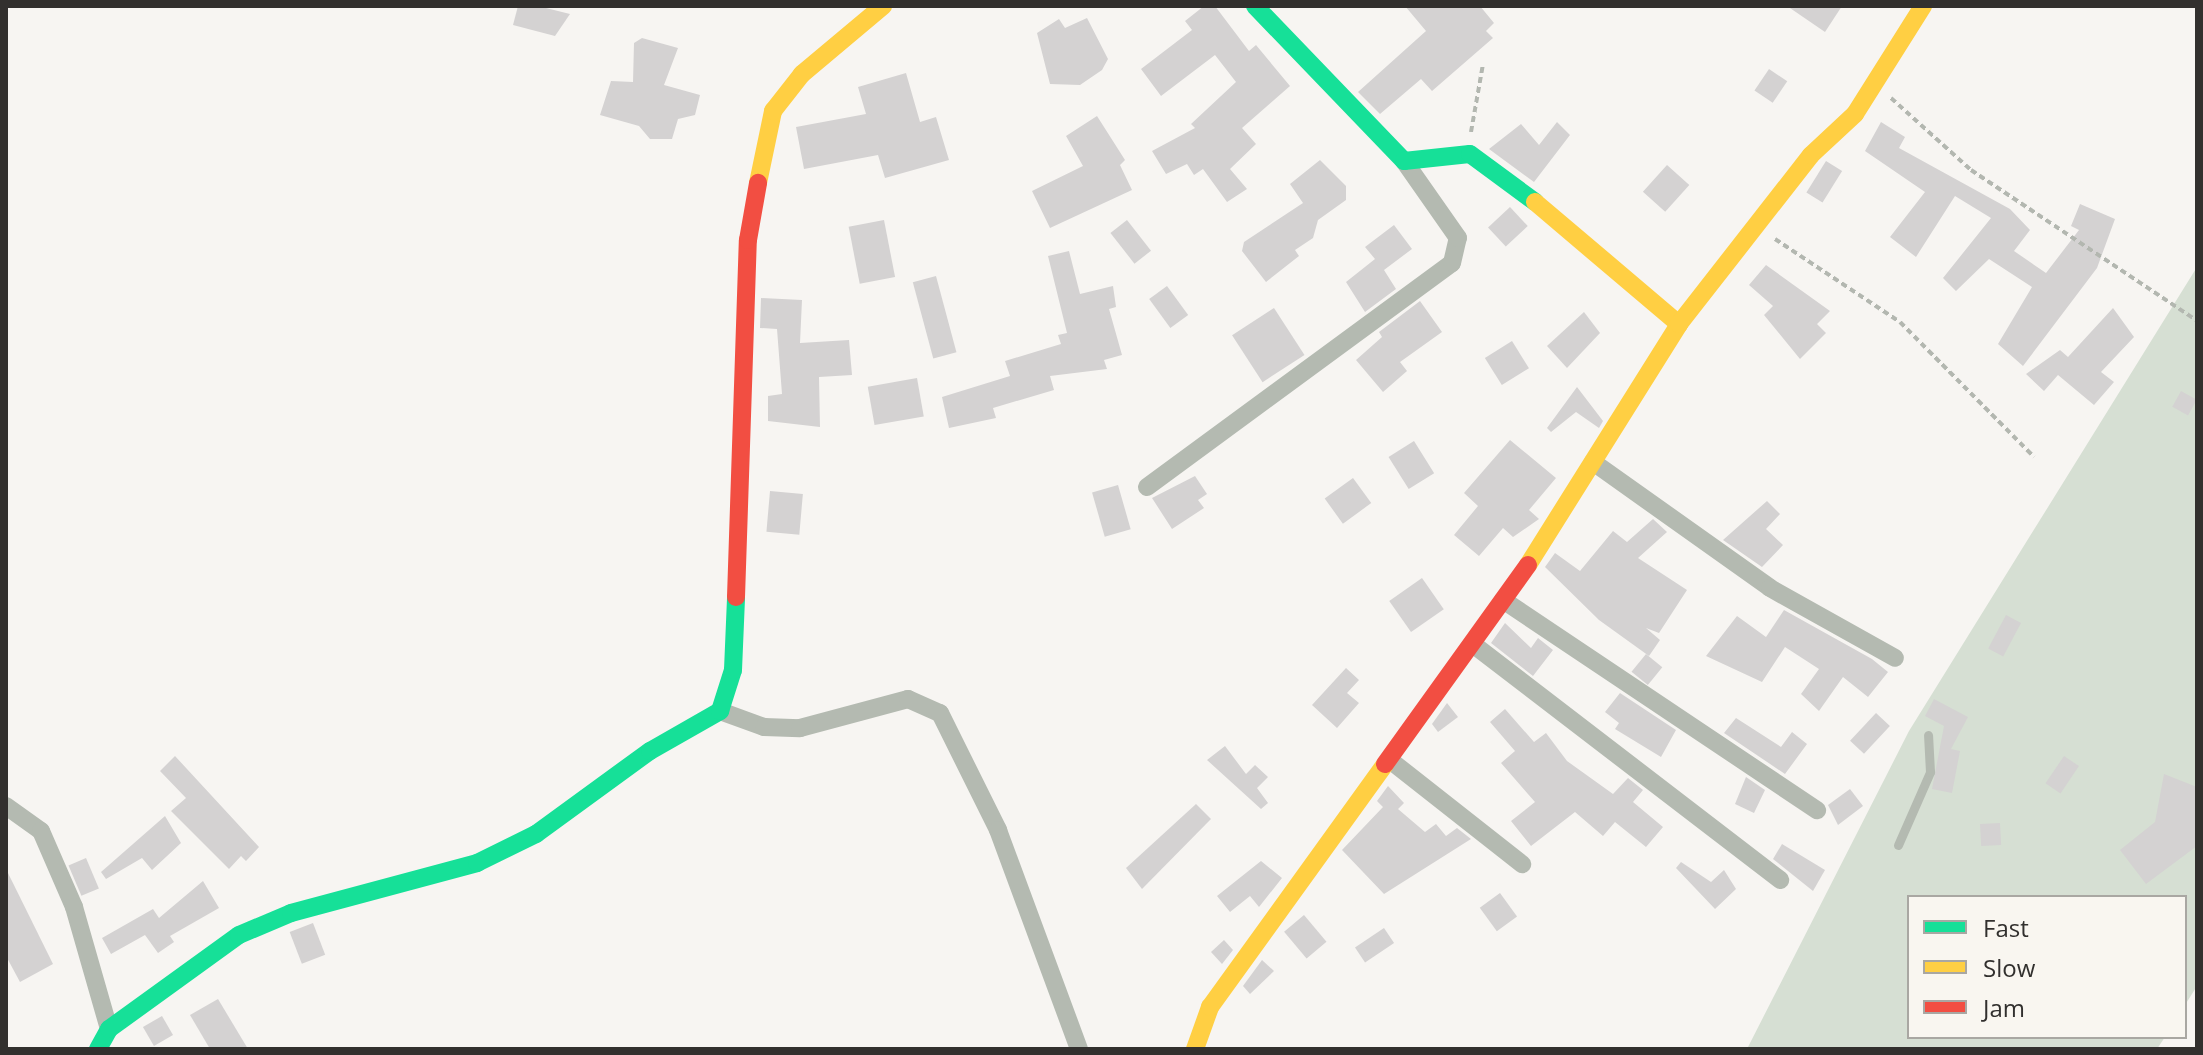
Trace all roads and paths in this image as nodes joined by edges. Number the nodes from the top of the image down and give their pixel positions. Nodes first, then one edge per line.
1 (883, 6) edge
2 (1255, 6) edge
3 (1923, 6) edge
4 (1483, 64) dead end
5 (1874, 83) junction
6 (1470, 154) junction
7 (1404, 161) junction
8 (1758, 224) junction
9 (2197, 321) edge
10 (1679, 324) junction
11 (2034, 457) dead end
12 (1593, 462) junction
13 (1147, 487) dead end
14 (1503, 600) junction
15 (1474, 645) junction
16 (1895, 658) dead end
17 (720, 711) junction
18 (1928, 735) dead end
19 (1391, 761) junction
20 (6, 806) edge
21 (1817, 810) dead end
22 (1898, 845) dead end
23 (1522, 864) dead end
24 (1780, 880) dead end
25 (109, 1029) junction
26 (98, 1049) edge
27 (1079, 1049) edge
28 (1195, 1049) edge

1 - 17 street
2 - 7 street
3 - 5 street
4 - 6 path
5 - 8 street
5 - 9 path
6 - 7 street
6 - 10 street
7 - 13 street
8 - 10 street
8 - 11 path
10 - 12 street
12 - 14 street
12 - 16 street
14 - 15 street
14 - 21 street
15 - 19 street
15 - 24 street
17 - 25 street
17 - 27 street
18 - 22 lane
19 - 23 street
19 - 28 street
20 - 25 street
25 - 26 street

